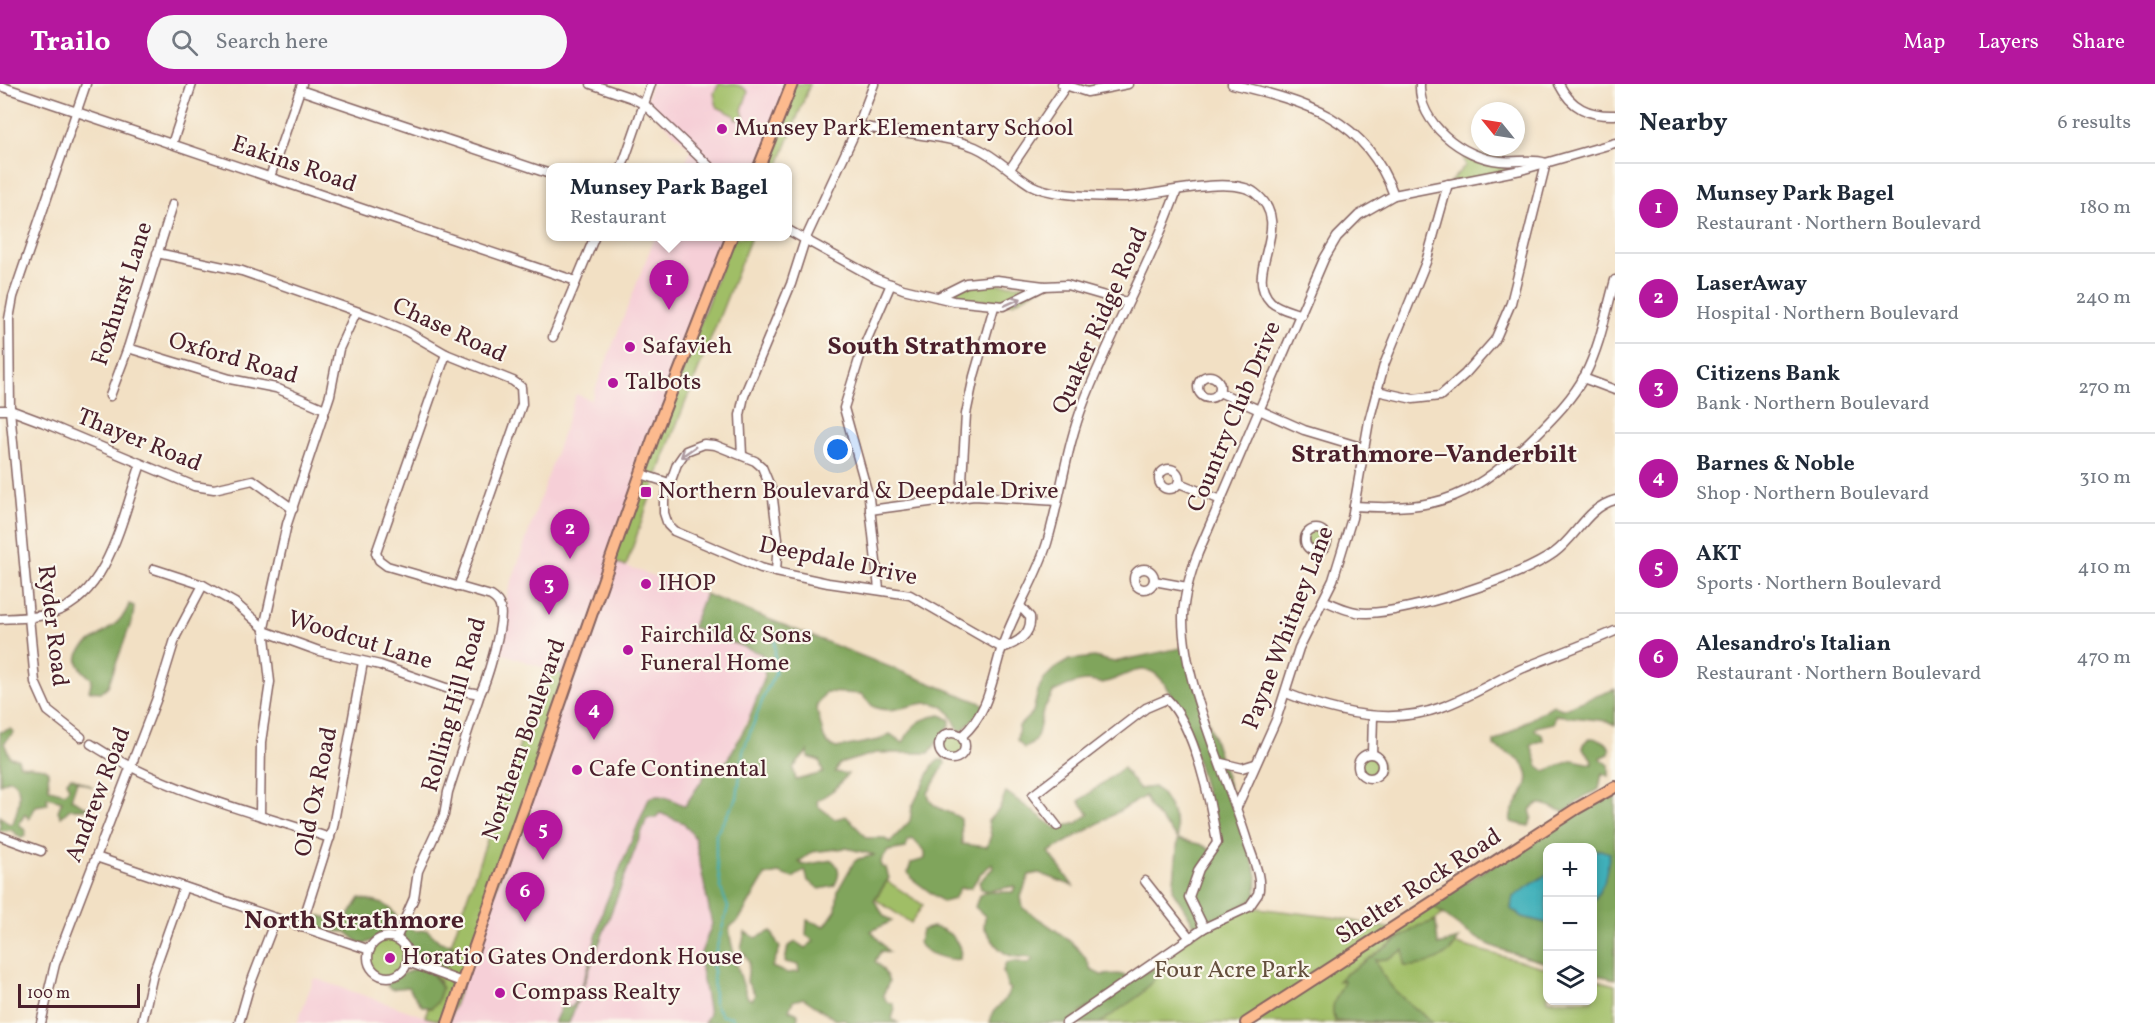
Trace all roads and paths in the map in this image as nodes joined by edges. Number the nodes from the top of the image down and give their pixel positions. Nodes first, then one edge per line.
1 (86, 84) edge
2 (192, 84) edge
3 (591, 84) edge
4 (651, 84) edge
5 (792, 84) edge
6 (874, 84) edge
7 (1128, 84) edge
8 (1232, 84) edge
9 (1420, 84) edge
10 (1559, 84) edge
11 (1064, 85) edge
12 (0, 86) edge
13 (301, 87) edge
14 (645, 105) junction
15 (77, 112) junction
16 (1615, 115) edge
17 (858, 126) junction
18 (1615, 143) edge
19 (172, 144) junction
20 (624, 163) edge
21 (705, 163) edge
22 (761, 163) edge
23 (1546, 163) junction
24 (1010, 169) junction
25 (546, 173) edge
26 (270, 177) junction
27 (1448, 184) junction
28 (1177, 190) junction
29 (1394, 195) junction
30 (172, 204) dead end
31 (792, 232) edge
32 (806, 240) junction
33 (593, 241) edge
34 (730, 241) edge
35 (157, 253) junction
36 (1615, 280) edge
37 (576, 281) junction
38 (891, 285) junction
39 (1044, 286) junction
40 (938, 297) junction
41 (1126, 303) junction
42 (994, 307) junction
43 (356, 312) junction
44 (1300, 315) junction
45 (553, 337) dead end
46 (128, 348) junction
47 (446, 354) junction
48 (1583, 378) junction
49 (1615, 390) edge
50 (1377, 391) junction
51 (1219, 392) dead end
52 (110, 396) dead end
53 (325, 409) junction
54 (0, 410) edge
55 (10, 410) junction
56 (1260, 410) junction
57 (1364, 448) junction
58 (742, 455) junction
59 (141, 464) junction
60 (641, 474) junction
61 (669, 483) junction
62 (1179, 483) dead end
63 (961, 497) junction
64 (1221, 500) junction
65 (1615, 500) edge
66 (1057, 501) junction
67 (1354, 506) junction
68 (292, 509) junction
69 (870, 510) junction
70 (1327, 543) dead end
71 (1343, 549) junction
72 (154, 570) dead end
73 (776, 572) junction
74 (1154, 580) dead end
75 (203, 585) junction
76 (458, 587) junction
77 (1187, 587) junction
78 (879, 589) junction
79 (1323, 600) junction
80 (1020, 606) junction
81 (29, 616) junction
82 (0, 619) edge
83 (264, 629) junction
84 (1615, 631) edge
85 (1002, 648) junction
86 (363, 662) junction
87 (1286, 693) junction
88 (480, 694) junction
89 (1373, 716) junction
90 (962, 736) dead end
91 (81, 737) dead end
92 (91, 744) dead end
93 (1372, 754) dead end
94 (1221, 764) junction
95 (1255, 764) junction
96 (130, 767) junction
97 (1615, 787) edge
98 (1237, 807) junction
99 (260, 815) junction
100 (1057, 826) dead end
101 (0, 836) edge
102 (330, 838) junction
103 (41, 851) dead end
104 (96, 857) junction
105 (1145, 881) dead end
106 (184, 887) junction
107 (276, 918) junction
108 (301, 927) junction
109 (1204, 928) junction
110 (1190, 938) junction
111 (396, 939) junction
112 (370, 950) junction
113 (408, 962) junction
114 (462, 982) junction
115 (41, 1023) edge
116 (142, 1023) edge
117 (239, 1023) edge
118 (448, 1023) edge
119 (1066, 1023) edge
120 (1246, 1023) edge

1 - 15 street, Ryder Road
2 - 19 street
3 - 14 street
4 - 14 street
5 - 22 main road
6 - 17 street
7 - 11 street
8 - 29 street
9 - 23 street
10 - 16 street
11 - 24 street
12 - 15 street, Eakins Road
13 - 25 street
13 - 26 street
14 - 20 street
14 - 21 street
15 - 19 street, Eakins Road
15 - 55 street, Ryder Road
17 - 24 street
17 - 32 street
18 - 23 street, Country Club Drive
19 - 26 street, Eakins Road
23 - 27 street, Country Club Drive
23 - 50 street
24 - 28 street
26 - 37 street, Eakins Road
27 - 29 street, Country Club Drive
27 - 50 street, Payne Whitney Lane
28 - 41 street, Quaker Ridge Road
28 - 44 street
29 - 44 street, Country Club Drive
30 - 35 street, Foxhurst Lane
31 - 32 street
32 - 38 street
32 - 58 street
33 - 37 street
34 - 60 main road, Northern Boulevard
35 - 43 street, Chase Road
35 - 46 street, Foxhurst Lane
36 - 48 street
37 - 45 street
38 - 40 street
38 - 69 street
39 - 40 street
39 - 41 street
42 -> 39 street
40 - 42 street
41 - 66 street, Quaker Ridge Road
42 - 63 street
43 - 47 street, Chase Road
43 - 53 street
44 - 56 street, Country Club Drive
46 - 52 street, Foxhurst Lane
46 - 53 street, Oxford Road
47 - 76 street, Chase Road
47 - 76 street, Rolling Hill Road
48 - 49 street
48 - 67 street
50 - 57 street, Payne Whitney Lane
51 - 56 street
53 - 68 street
54 - 55 street, Thayer Road
55 - 59 street, Thayer Road
55 - 81 street, Ryder Road
56 - 57 street
56 - 64 street, Country Club Drive
57 - 67 street, Payne Whitney Lane
58 -> 61 street, Deepdale Drive
58 - 73 street
59 - 68 street, Thayer Road
59 - 81 street
60 - 61 street
60 - 114 main road, Northern Boulevard
61 - 73 street, Deepdale Drive
62 - 64 street
63 - 66 street
63 - 69 street
64 - 77 street, Country Club Drive
65 - 79 street
66 - 80 street, Quaker Ridge Road
67 - 71 street, Payne Whitney Lane
68 - 83 street
69 - 78 street
70 - 71 street
71 - 79 street, Payne Whitney Lane
72 - 75 street, Woodcut Lane
73 - 78 street, Deepdale Drive
74 - 77 street
75 - 83 street, Woodcut Lane
75 - 96 street, Andrew Road
76 - 88 street, Rolling Hill Road
77 - 94 street, Country Club Drive
78 - 85 street, Deepdale Drive
79 - 87 street, Payne Whitney Lane
80 - 85 street, Quaker Ridge Road
80 - 85 street
81 - 82 street
81 - 91 street, Ryder Road
83 - 86 street, Woodcut Lane
83 - 99 street
84 - 89 street
85 - 90 street, Quaker Ridge Road
86 - 88 street, Woodcut Lane
86 - 102 street, Old Ox Road
87 - 89 street
87 - 95 street, Payne Whitney Lane
88 - 111 street, Rolling Hill Road
89 - 93 street
92 - 96 street
94 - 95 street
94 - 98 street, Country Club Drive
95 - 98 street, Payne Whitney Lane
96 - 99 street
96 - 104 street, Andrew Road
97 - 120 main road, Shelter Rock Road
98 - 109 street, Country Club Drive
99 - 102 street
100 - 109 street
101 - 103 street
102 - 108 street, Old Ox Road
104 - 106 street
104 - 115 street, Andrew Road
105 - 110 street
106 - 107 street
106 - 116 street
107 - 108 street
107 - 117 street
108 - 112 street
109 - 110 street
110 - 119 street
111 - 112 street
111 - 113 street
112 - 113 street
113 - 114 street
114 - 118 main road, Northern Boulevard

